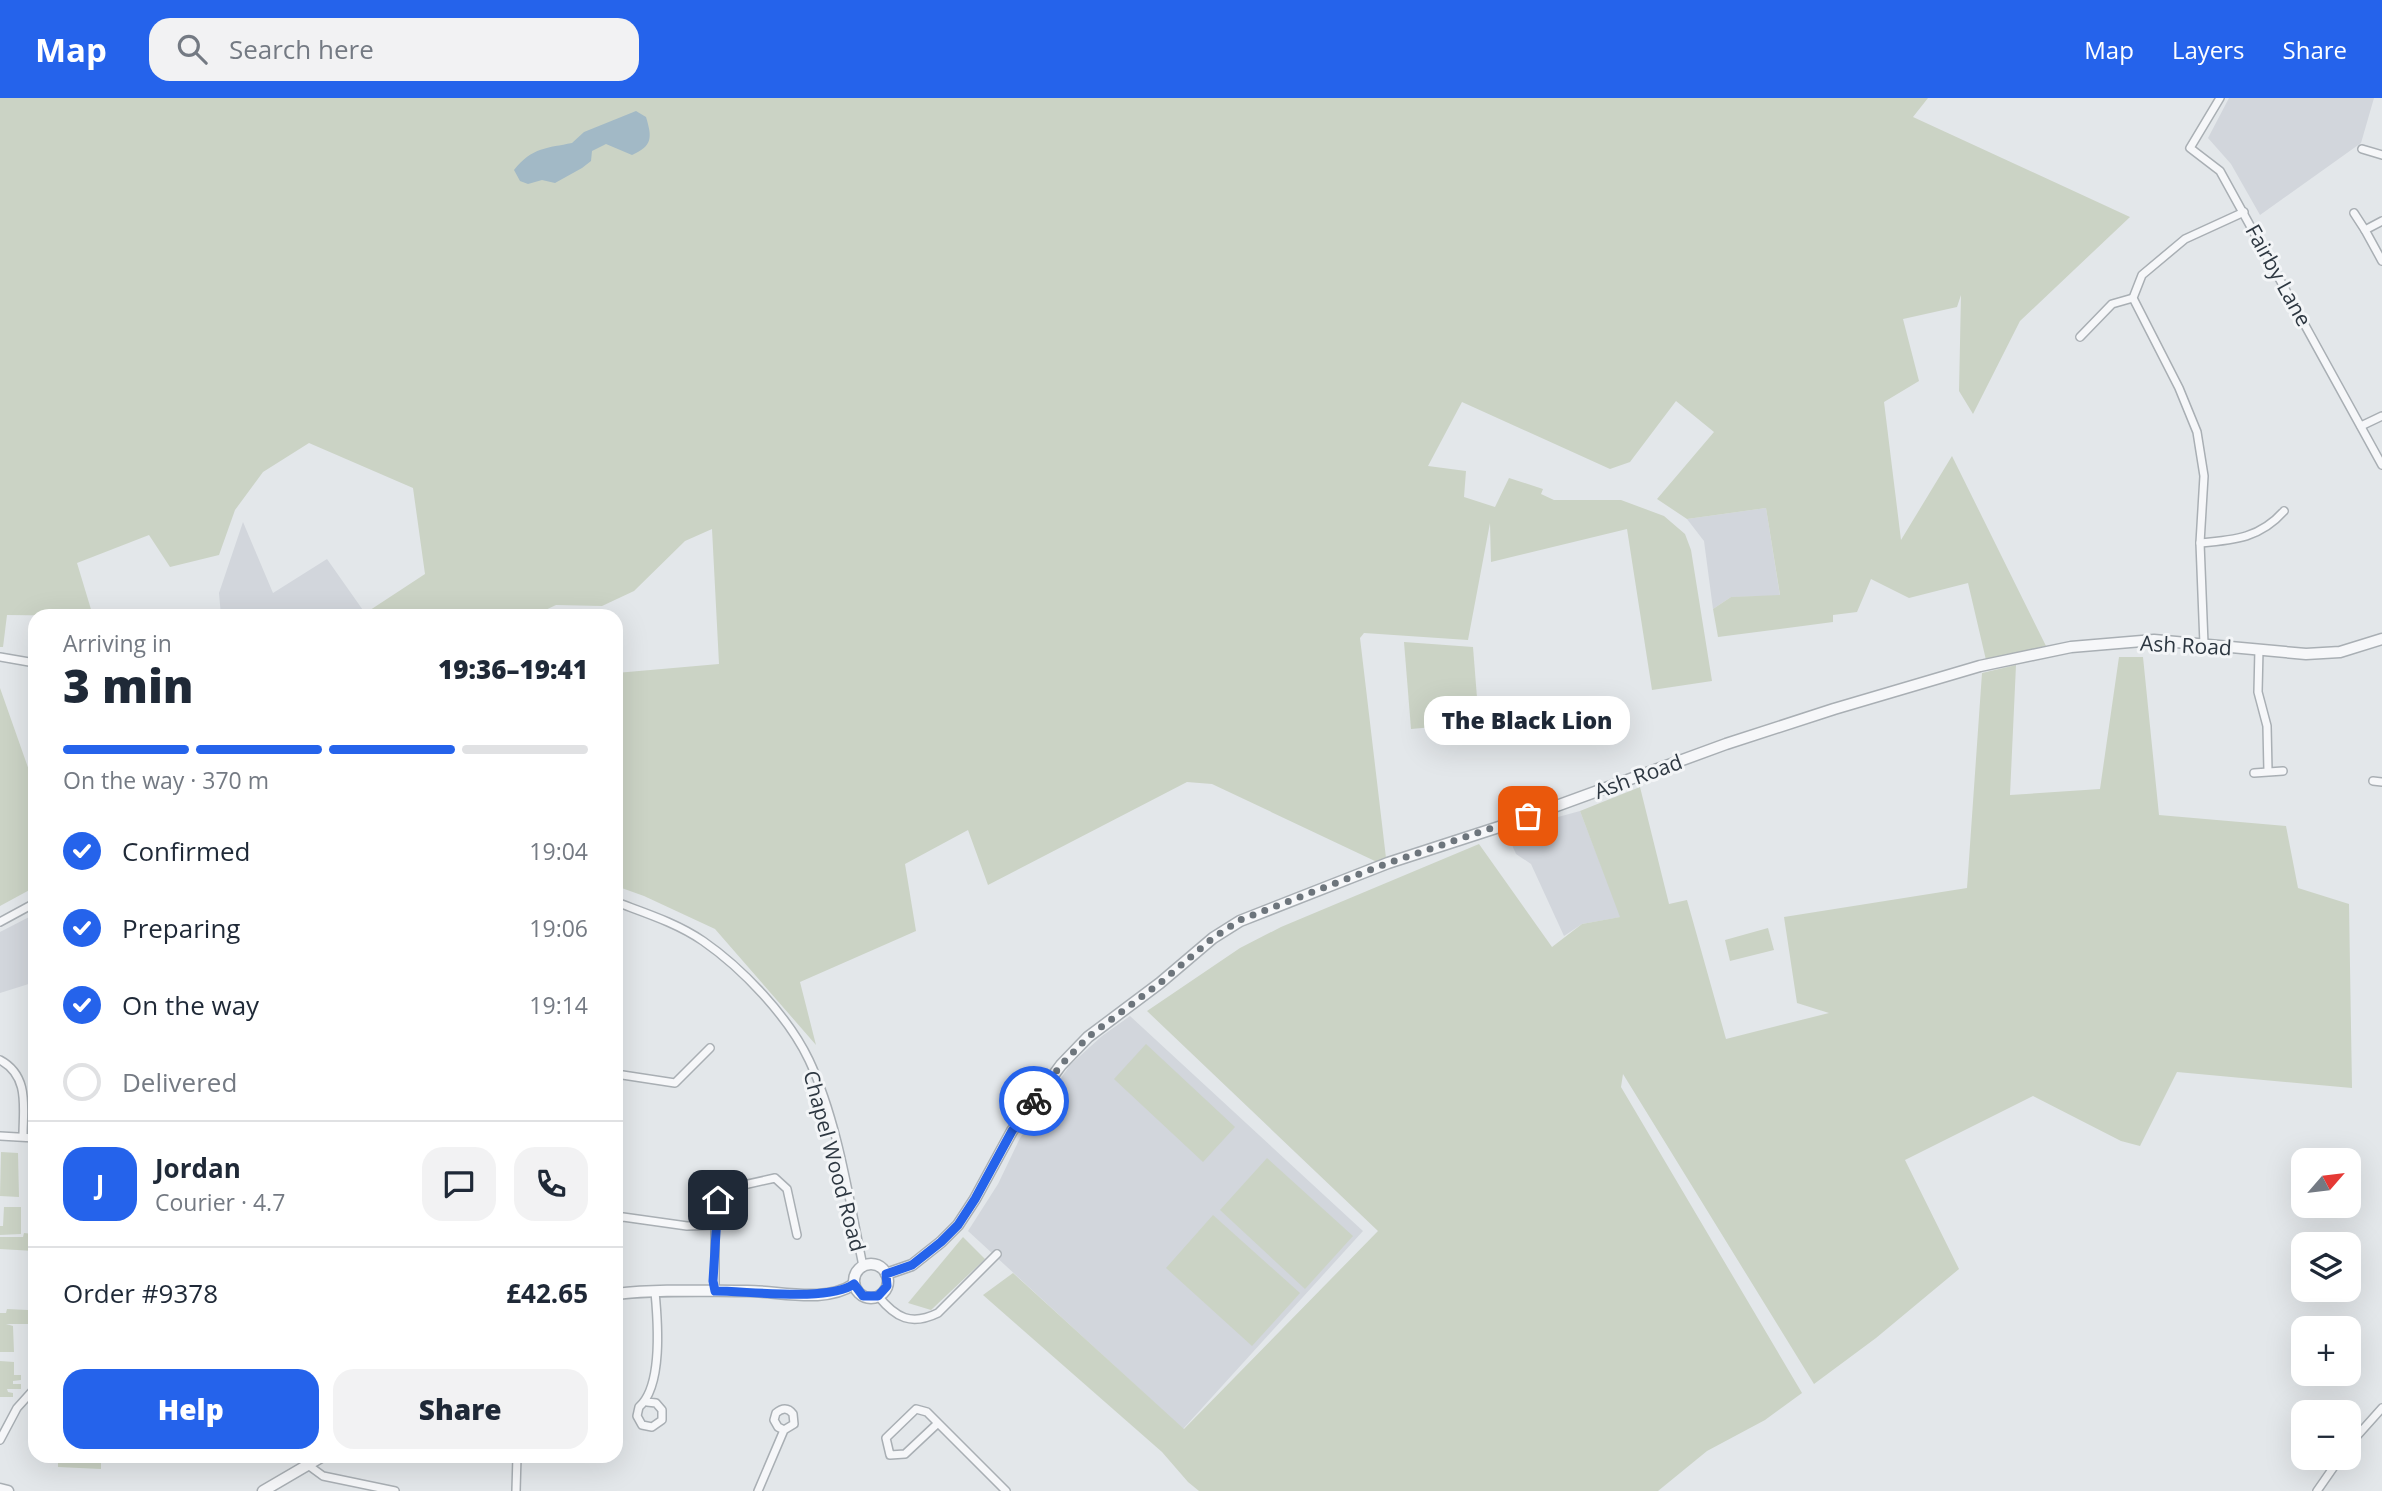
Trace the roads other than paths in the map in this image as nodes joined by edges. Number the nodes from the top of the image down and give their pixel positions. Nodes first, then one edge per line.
1 (2220, 98) edge
2 (2362, 149) dead end
3 (2382, 155) edge
4 (2244, 212) junction
5 (2354, 213) dead end
6 (2382, 221) edge
7 (2365, 230) junction
8 (2382, 261) edge
9 (2133, 298) junction
10 (2080, 337) dead end
11 (2382, 416) edge
12 (2361, 426) junction
13 (2382, 465) edge
14 (2284, 510) dead end
15 (2200, 543) junction
16 (2382, 639) edge
17 (2204, 644) junction
18 (2259, 649) junction
19 (0, 657) edge
20 (28, 662) edge
21 (2268, 771) junction
22 (2283, 771) dead end
23 (2254, 773) dead end
24 (2373, 781) dead end
25 (2382, 782) edge
26 (623, 905) edge
27 (28, 907) edge
28 (0, 922) edge
29 (710, 1048) dead end
30 (0, 1060) edge
31 (623, 1075) edge
32 (0, 1136) edge
33 (23, 1136) junction
34 (28, 1137) edge
35 (623, 1217) edge
36 (716, 1225) junction
37 (797, 1235) dead end
38 (998, 1254) dead end
39 (863, 1266) junction
40 (886, 1274) junction
41 (854, 1284) junction
42 (715, 1291) junction
43 (655, 1292) junction
44 (623, 1294) edge
45 (878, 1296) junction
46 (28, 1396) edge
47 (647, 1402) dead end
48 (2382, 1408) edge
49 (937, 1423) junction
50 (784, 1430) dead end
51 (2361, 1431) edge
52 (0, 1440) edge
53 (311, 1463) edge
54 (517, 1463) edge
55 (308, 1465) junction
56 (2332, 1470) edge
57 (0, 1489) edge
58 (1001, 1489) edge
59 (8, 1491) edge
60 (263, 1491) edge
61 (395, 1491) edge
62 (516, 1491) edge
63 (758, 1491) edge
64 (2317, 1491) edge

1 - 4 street, Fairby Lane
2 - 3 street
4 - 9 street
4 - 12 street, Fairby Lane
5 - 7 street
6 - 7 street
7 - 8 street
9 - 10 street
9 - 15 street
11 - 12 street
12 - 13 street, Fairby Lane
14 - 15 street
15 - 17 street
16 - 18 street, Ash Road
17 - 18 street, Ash Road
17 - 40 street, Ash Road
18 - 21 street
19 - 20 street
21 - 22 street
21 - 23 street
24 - 25 street
26 - 39 street, Chapel Wood Road
27 - 28 street
29 - 31 street
30 - 33 street
32 - 33 street
33 - 34 street
35 - 36 street
36 - 37 street
36 - 42 street
38 - 45 street
39 - 40 street
39 - 41 street
40 - 45 street
41 - 42 street
41 - 45 street
42 - 43 street
43 - 44 street
43 - 47 street
46 - 52 street
48 - 51 street
49 - 49 street
49 - 58 street
50 - 63 street
53 - 55 street
54 - 62 street
55 - 60 street
55 - 61 street
56 - 64 street
57 - 59 street

